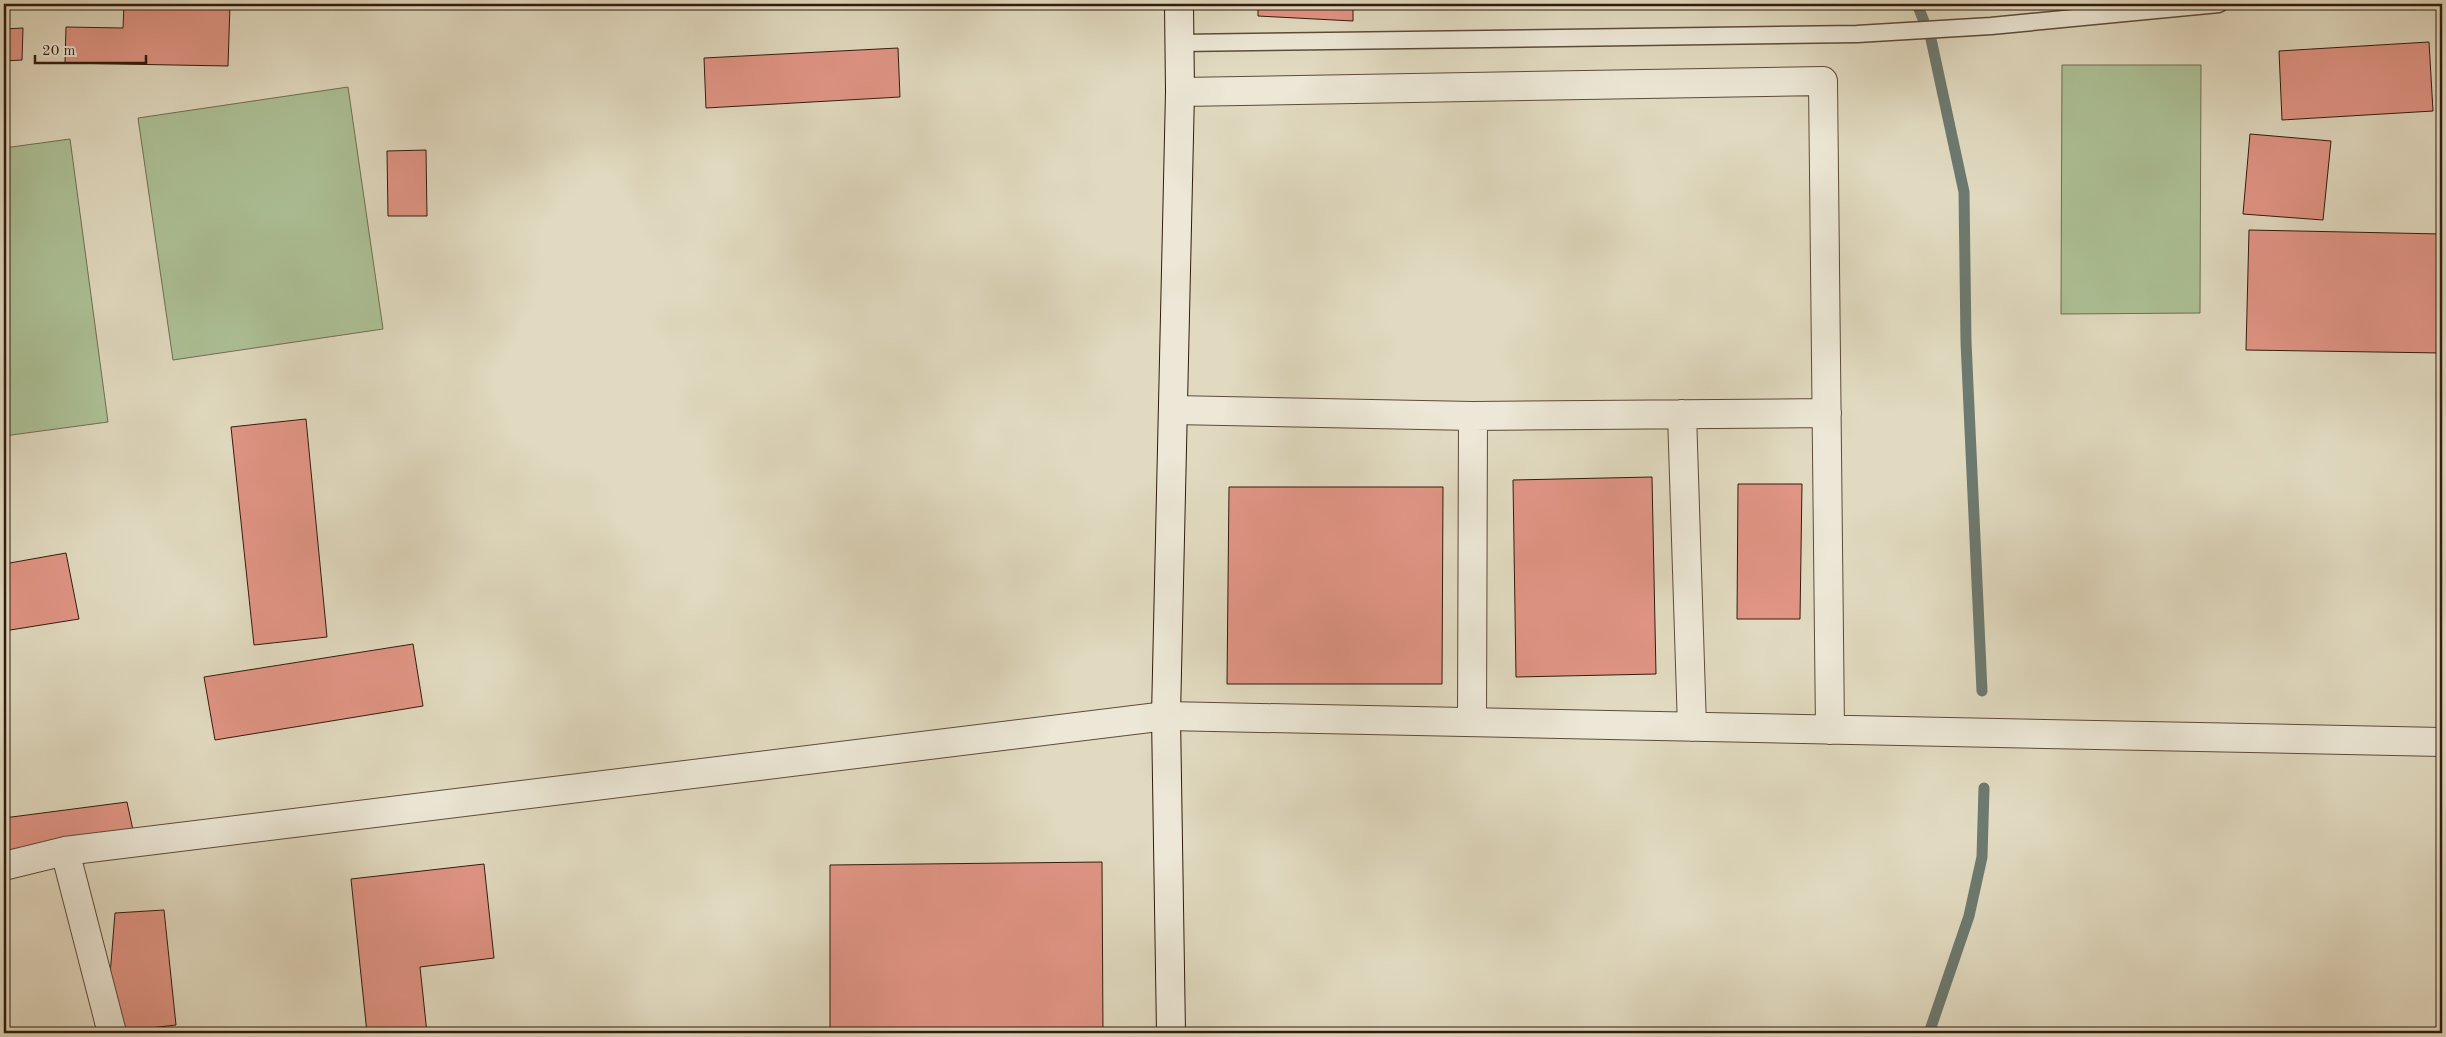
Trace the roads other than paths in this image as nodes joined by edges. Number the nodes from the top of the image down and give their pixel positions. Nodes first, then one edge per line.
1 (1179, 4) edge
2 (2219, 4) edge
3 (1179, 43) junction
4 (1180, 92) junction
5 (1174, 410) junction
6 (1826, 413) junction
7 (1682, 414) junction
8 (1473, 416) junction
9 (1166, 716) junction
10 (1472, 722) junction
11 (1692, 726) junction
12 (1830, 730) junction
13 (2442, 742) edge
14 (65, 851) junction
15 (4, 866) edge
16 (112, 1033) edge
17 (1171, 1033) edge

1 - 3 street
2 - 3 lane
3 - 4 street
4 - 5 street
4 - 6 street
5 - 8 street
5 - 9 street
6 - 7 street
6 - 12 street
7 - 8 street
7 - 11 street
8 - 10 street
9 - 10 street
9 - 14 street
9 - 17 street
10 - 11 street
11 - 12 street
12 - 13 street
14 - 15 street
14 - 16 street

